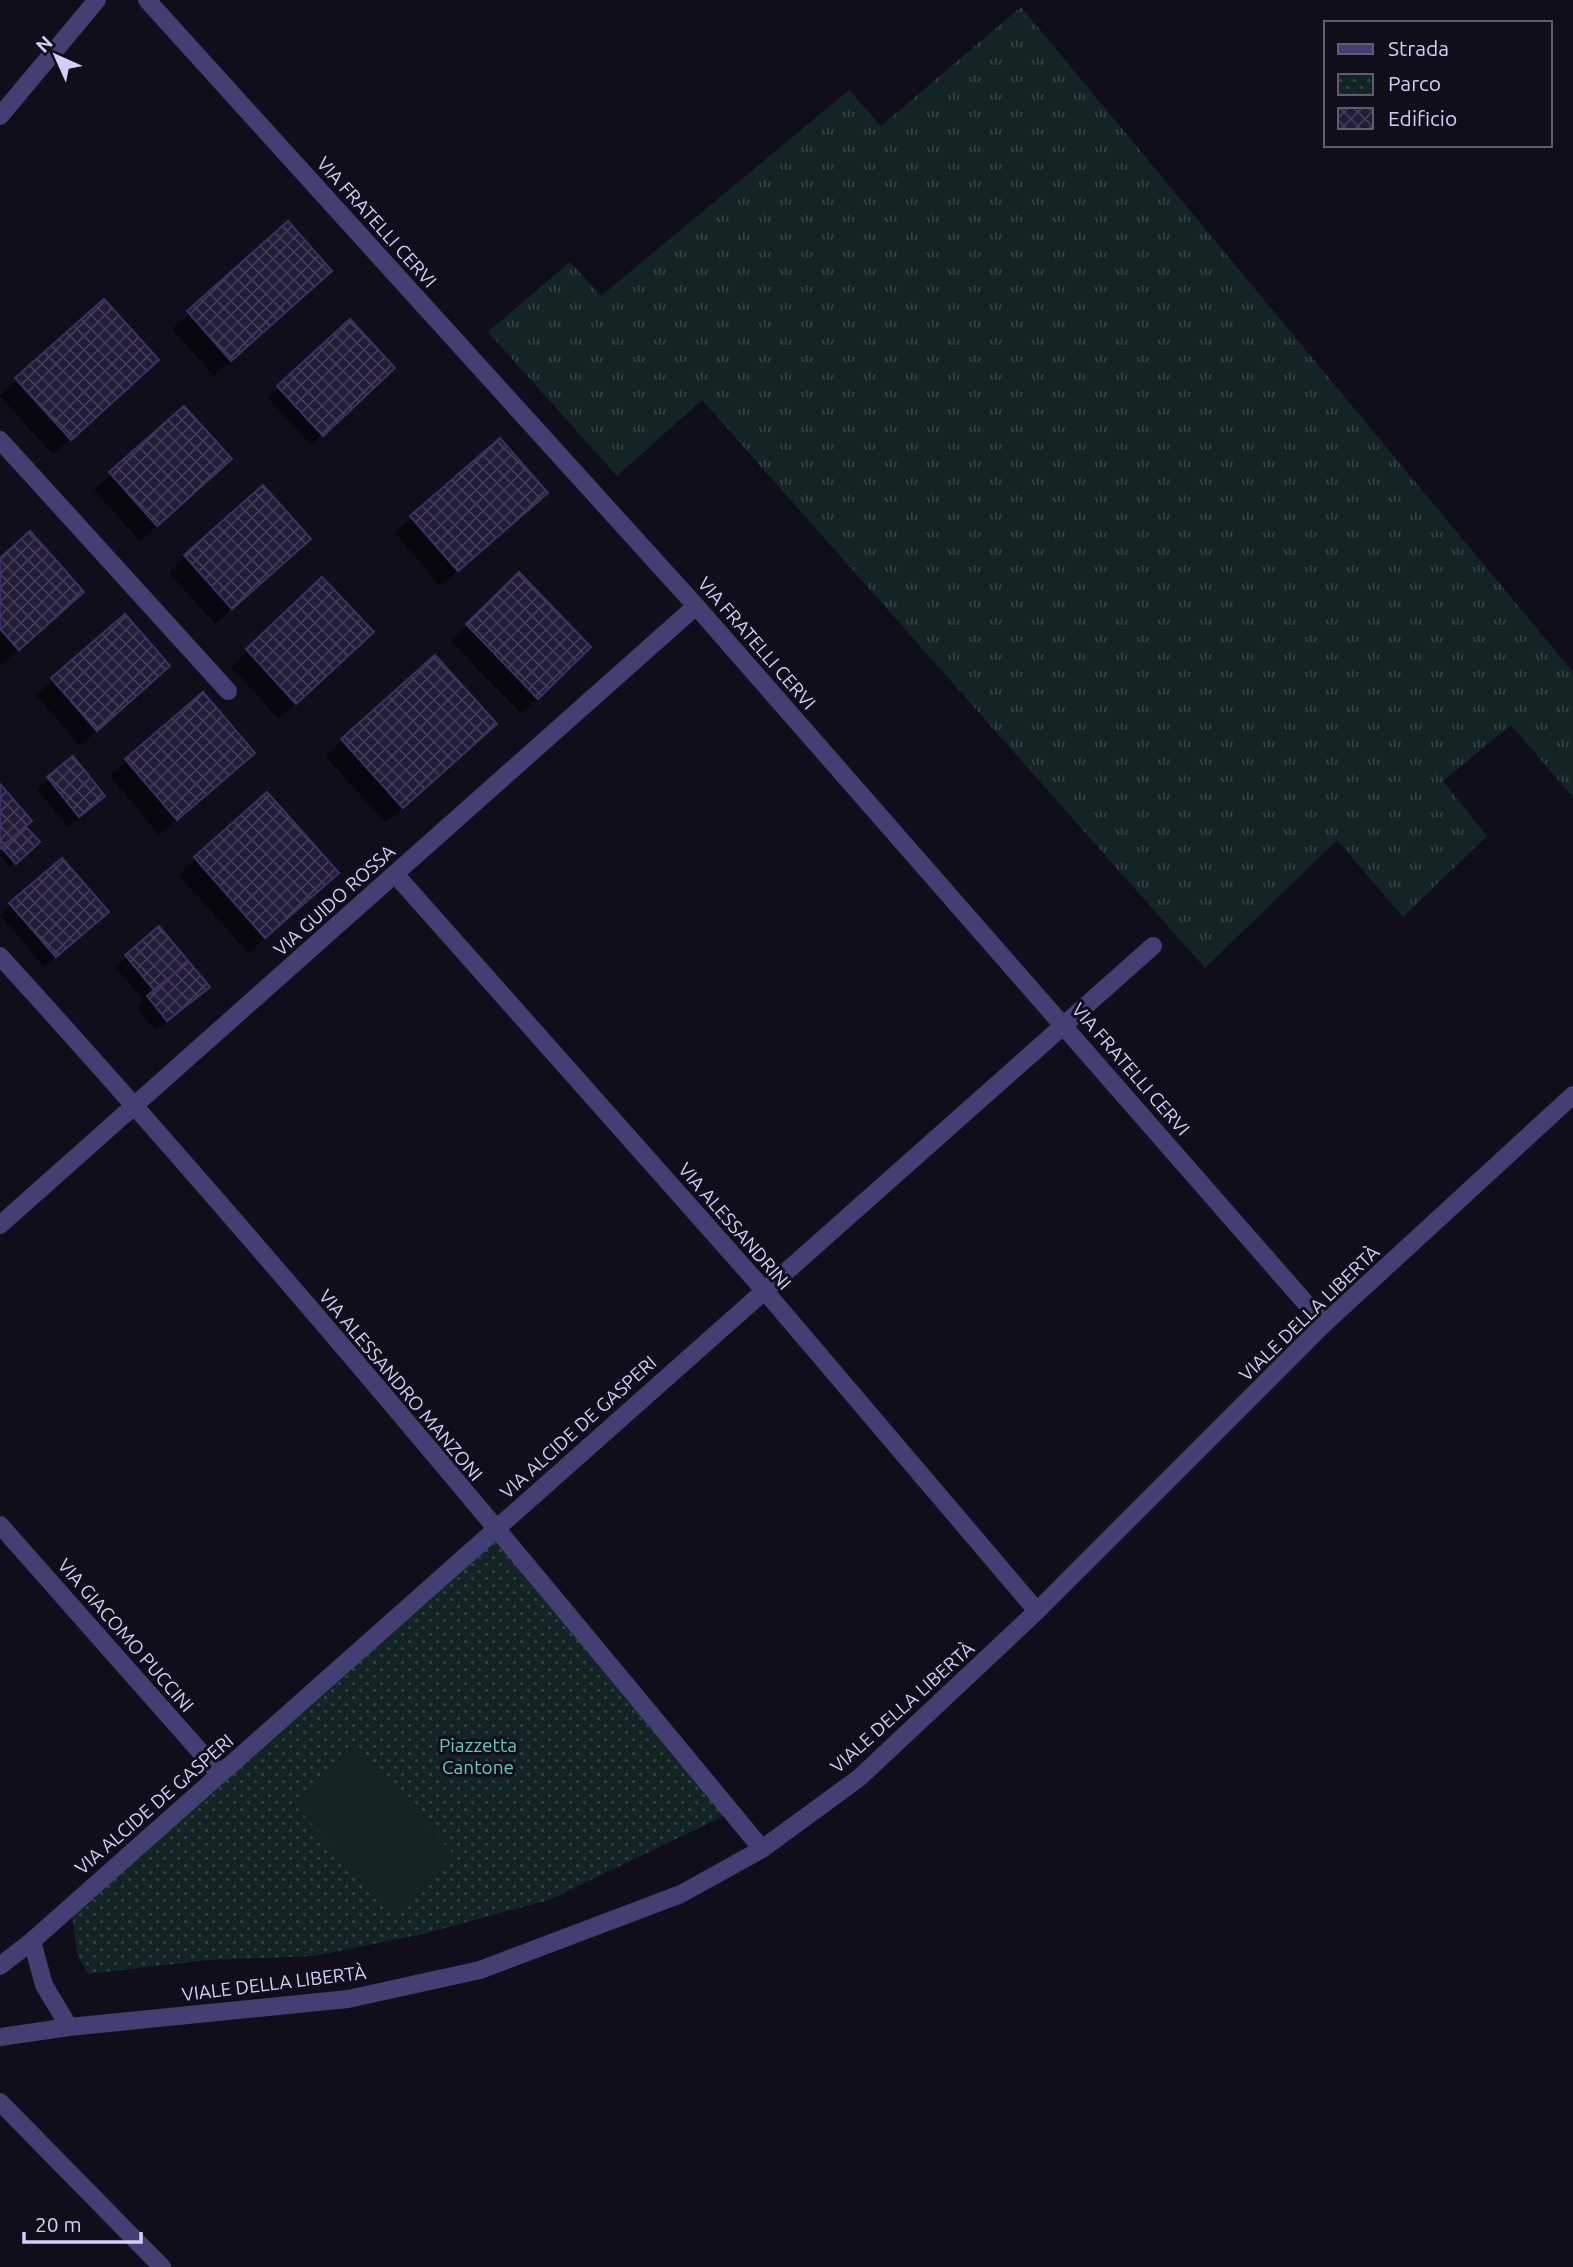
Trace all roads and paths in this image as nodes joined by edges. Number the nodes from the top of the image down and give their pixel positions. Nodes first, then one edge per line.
1 (97, 0) edge
2 (147, 0) edge
3 (0, 116) edge
4 (0, 440) edge
5 (696, 606) junction
6 (228, 691) dead end
7 (395, 874) junction
8 (1153, 946) dead end
9 (0, 956) edge
10 (1064, 1024) junction
11 (1573, 1095) edge
12 (135, 1105) junction
13 (0, 1225) edge
14 (764, 1290) junction
15 (1324, 1324) junction
16 (0, 1525) edge
17 (496, 1528) junction
18 (1037, 1611) junction
19 (220, 1774) junction
20 (762, 1849) junction
21 (32, 1941) junction
22 (0, 1966) edge
23 (69, 2027) junction
24 (0, 2037) edge
25 (0, 2102) edge
26 (162, 2267) edge

1 - 3 street
2 - 5 street, VIA FRATELLI CERVI
4 - 6 street
5 - 7 street, VIA GUIDO ROSSA
5 - 10 street, VIA FRATELLI CERVI
7 - 12 street, VIA GUIDO ROSSA
7 - 14 street, VIA ALESSANDRINI
8 - 10 street, VIA ALCIDE DE GASPERI
9 - 12 street, VIA ALESSANDRO MANZONI
10 - 14 street, VIA ALCIDE DE GASPERI
10 - 15 street, VIA FRATELLI CERVI
11 - 15 street, VIALE DELLA LIBERTÀ
12 - 13 street, VIA GUIDO ROSSA
12 - 17 street, VIA ALESSANDRO MANZONI
14 - 17 street, VIA ALCIDE DE GASPERI
14 - 18 street, VIA ALESSANDRINI
15 - 18 street, VIALE DELLA LIBERTÀ
16 - 19 street, VIA GIACOMO PUCCINI
17 - 19 street, VIA ALCIDE DE GASPERI
17 - 20 street, VIA ALESSANDRO MANZONI
18 - 20 street, VIALE DELLA LIBERTÀ
19 - 21 street, VIA ALCIDE DE GASPERI
20 - 23 street, VIALE DELLA LIBERTÀ
21 - 22 street, VIA ALCIDE DE GASPERI
21 - 23 street
23 - 24 street, VIALE DELLA LIBERTÀ
25 - 26 street

